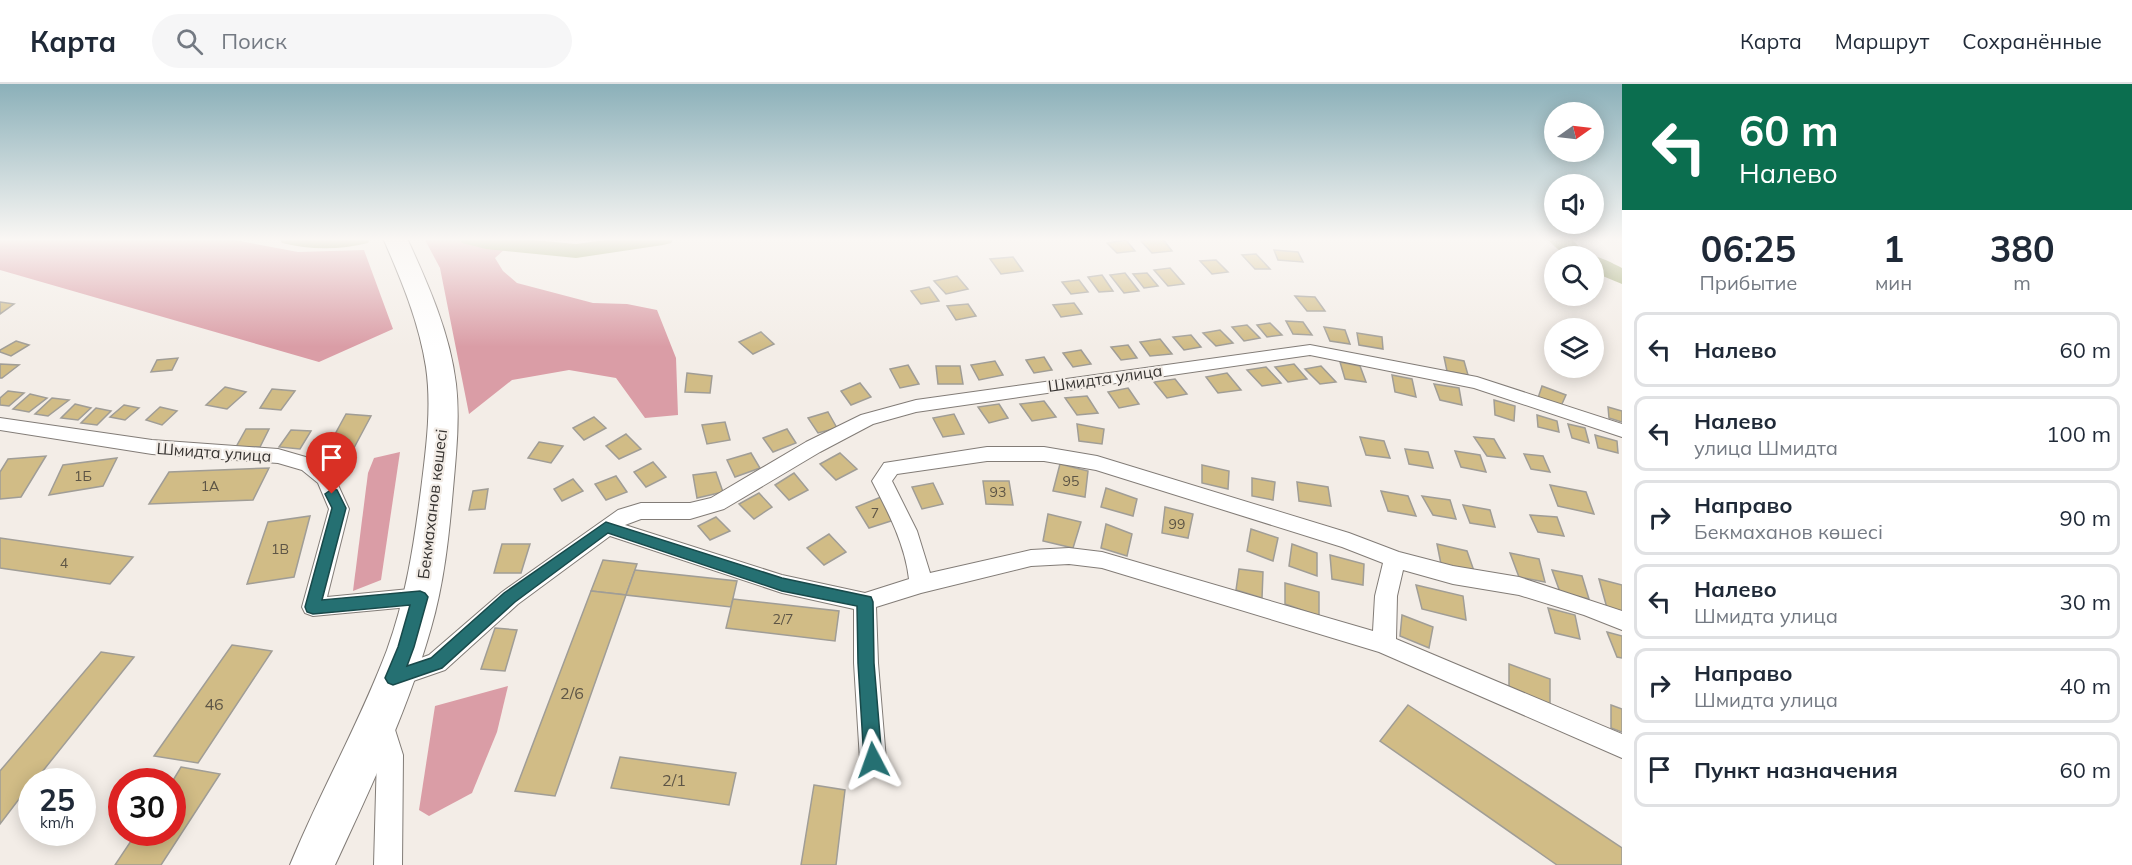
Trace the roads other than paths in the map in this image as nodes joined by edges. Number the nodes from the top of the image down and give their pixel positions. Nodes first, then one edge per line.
1 (409, 274) edge
2 (0, 424) edge
3 (1622, 431) edge
4 (606, 527) junction
5 (1395, 559) junction
6 (921, 584) junction
7 (420, 597) junction
8 (865, 602) junction
9 (1622, 621) edge
10 (1384, 644) junction
11 (393, 678) junction
12 (380, 716) junction
13 (1622, 746) edge
14 (873, 760) dead end
15 (388, 862) edge
16 (312, 865) edge

1 - 7 main road, Бекмаханов көшесі
2 - 7 street, Шмидта улица
3 - 4 street, Шмидта улица
4 - 8 street
4 - 11 street, Шмидта улица
5 - 6 street
5 - 9 street
5 - 10 street
6 - 8 street
6 - 10 street
7 - 11 main road, Бекмаханов көшесі
8 - 14 street
10 - 13 street
11 - 12 main road, Бекмаханов көшесі
12 - 15 street
12 - 16 main road, Бекмаханов көшесі

